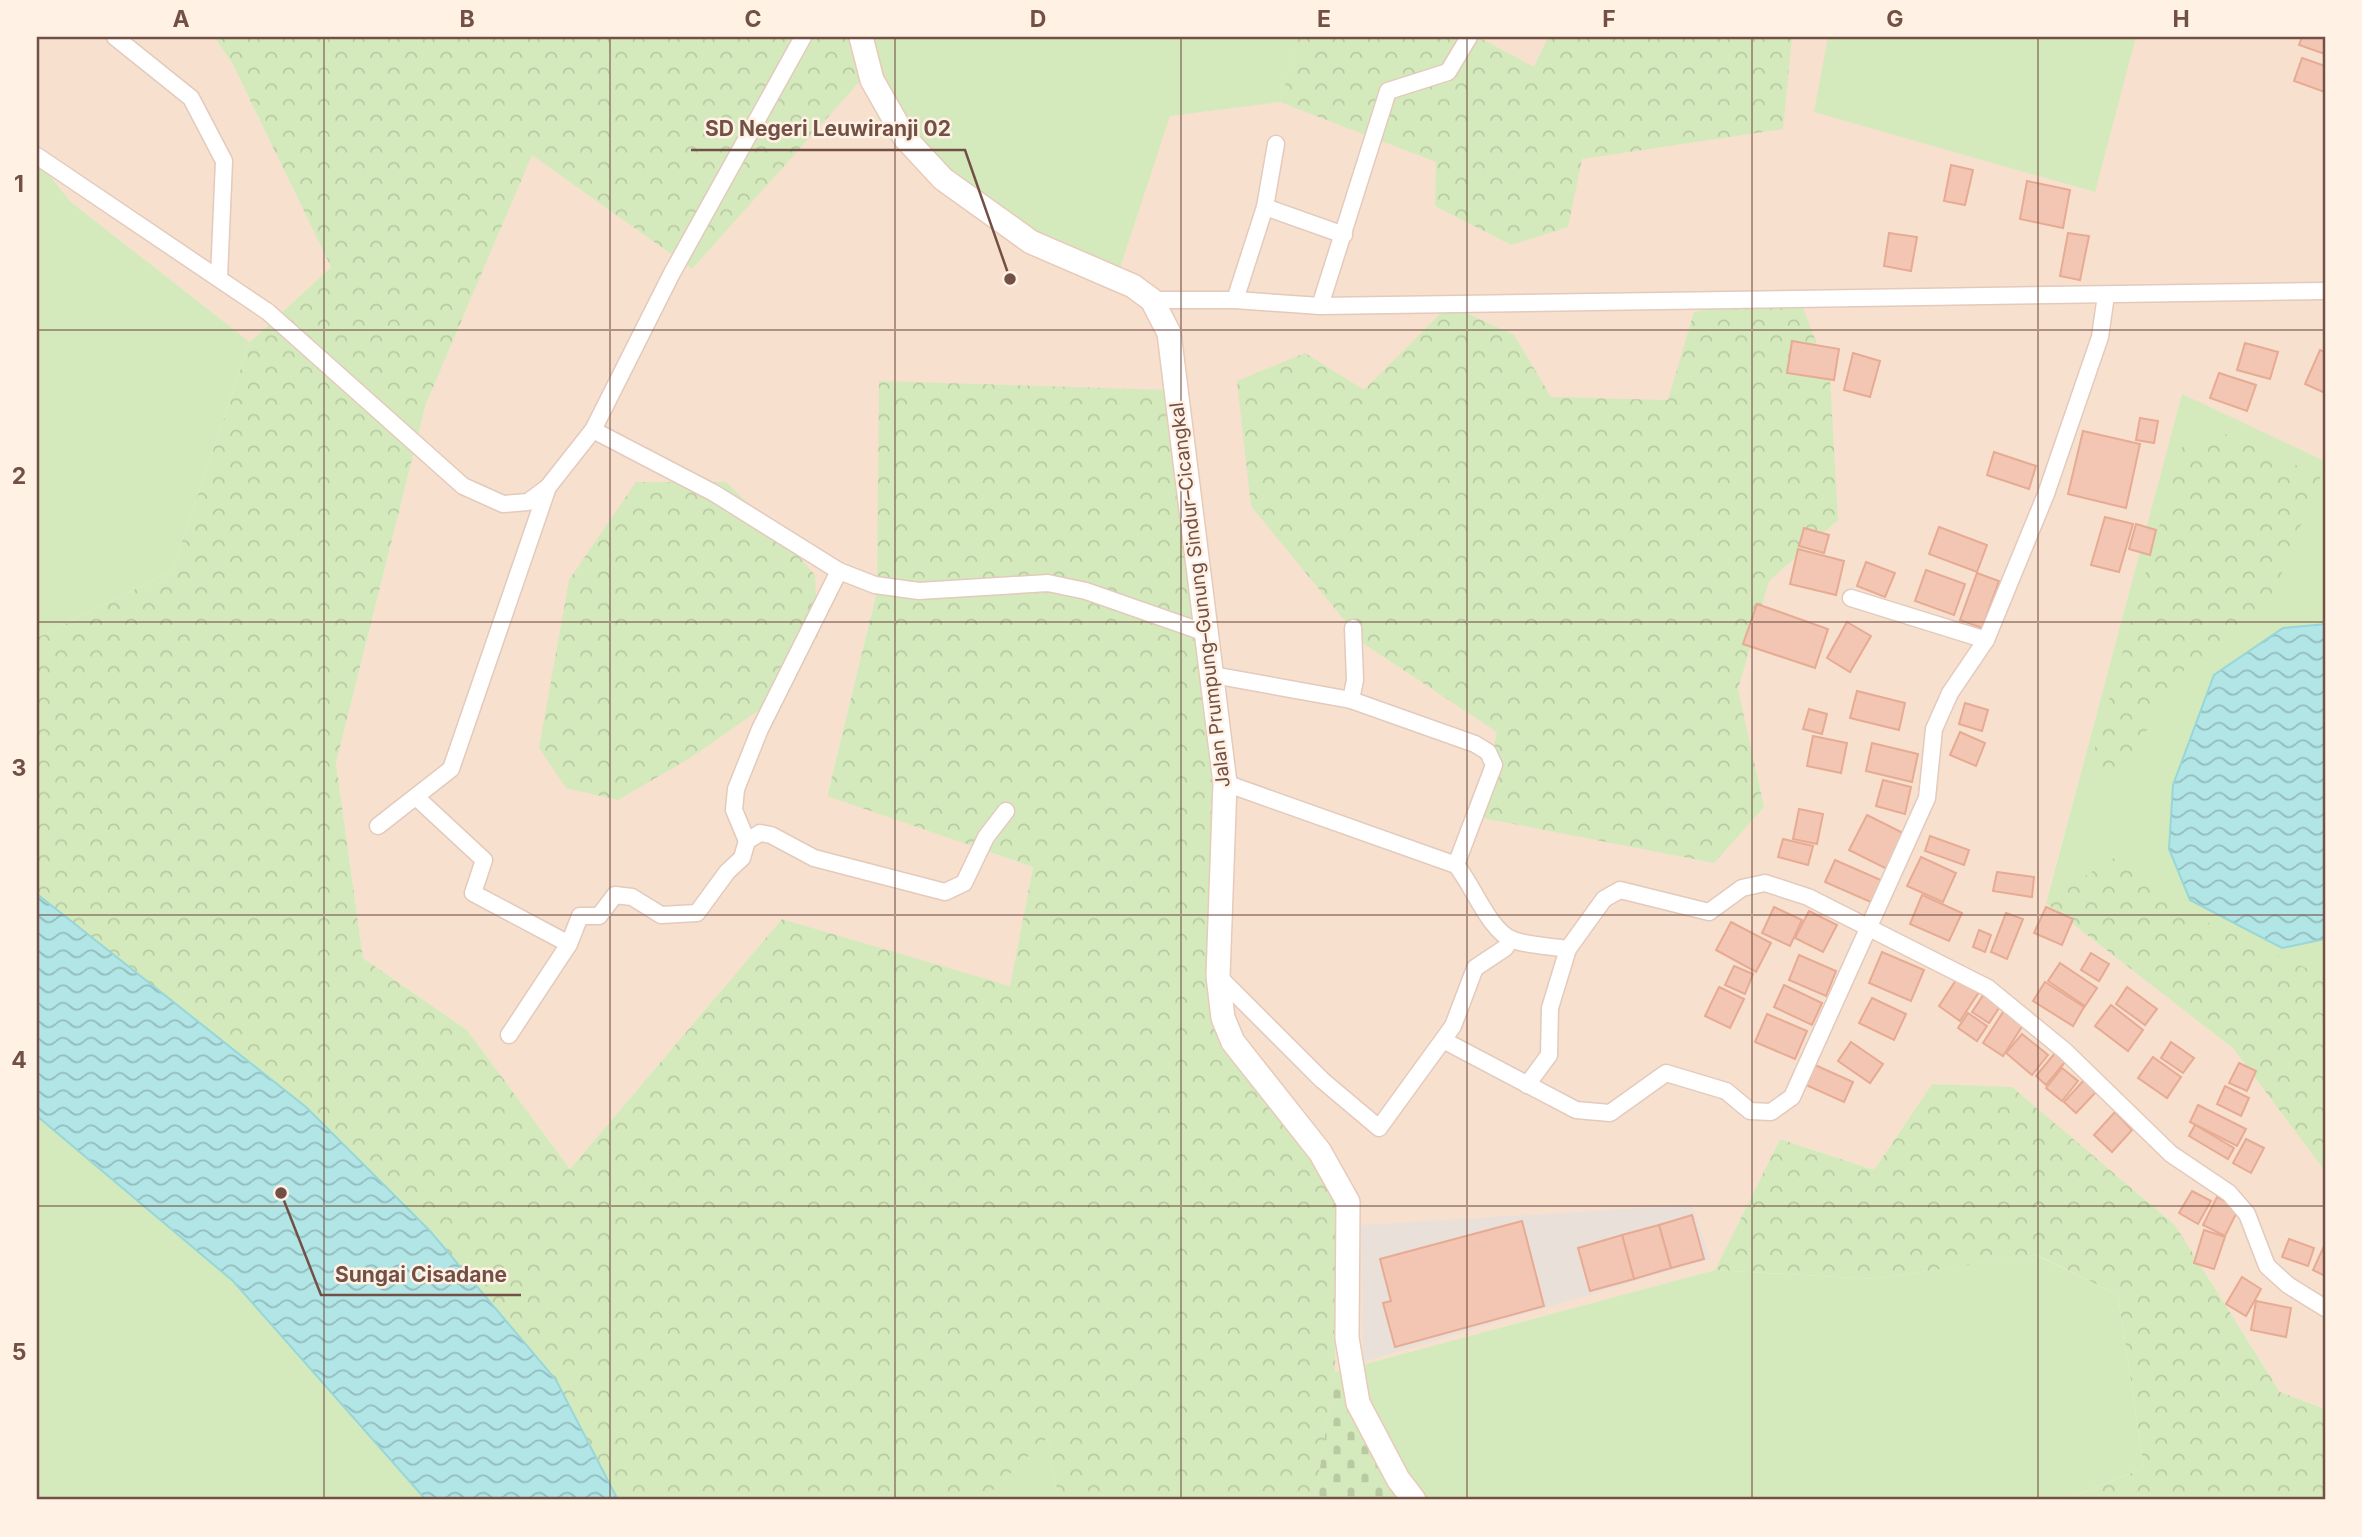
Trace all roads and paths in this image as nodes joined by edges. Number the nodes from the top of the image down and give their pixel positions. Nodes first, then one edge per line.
1 (116, 37) edge
2 (803, 37) edge
3 (861, 37) edge
4 (1469, 37) edge
5 (1276, 144) dead end
6 (37, 156) edge
7 (1265, 207) junction
8 (1344, 235) junction
9 (219, 278) junction
10 (2325, 291) edge
11 (2106, 295) junction
12 (1152, 300) junction
13 (1236, 300) junction
14 (1320, 306) junction
15 (593, 430) junction
16 (548, 487) junction
17 (839, 571) junction
18 (1851, 598) dead end
19 (1353, 628) dead end
20 (1206, 633) junction
21 (1986, 639) junction
22 (1213, 675) junction
23 (1351, 700) junction
24 (1225, 783) junction
25 (416, 797) junction
26 (1006, 811) dead end
27 (378, 826) dead end
28 (747, 841) junction
29 (1457, 865) junction
30 (1867, 929) junction
31 (1511, 939) junction
32 (569, 944) junction
33 (1569, 949) junction
34 (1218, 976) junction
35 (509, 1035) dead end
36 (1443, 1040) junction
37 (1527, 1084) junction
38 (2325, 1308) edge
39 (1414, 1500) edge

1 - 9 street
2 - 15 street
3 - 12 main road
4 - 8 street
5 - 7 street
6 - 9 street
7 - 8 street
7 - 13 street
8 - 14 street
9 - 16 street
10 - 11 street
11 - 14 street
11 - 21 street
12 - 13 street
12 - 20 main road, Jalan Prumpung–Gunung Sindur–Cicangkal
13 - 14 street
15 - 16 street
15 - 17 street
16 - 25 street
17 - 20 street
17 - 28 street
18 - 21 street
19 - 23 street
20 - 22 main road, Jalan Prumpung–Gunung Sindur–Cicangkal
21 - 30 street
22 - 23 street
22 - 24 main road, Jalan Prumpung–Gunung Sindur–Cicangkal
23 - 29 street
24 - 29 street
24 - 34 main road, Jalan Prumpung–Gunung Sindur–Cicangkal
25 - 27 street
25 - 32 street
26 - 28 street
28 - 32 street
29 - 31 street
30 - 33 street
30 - 37 street
30 - 38 street
31 - 33 street
31 - 36 street
32 - 35 street
33 - 37 street
34 - 36 street
34 - 39 main road, Jalan Prumpung–Gunung Sindur–Cicangkal
36 - 37 street

